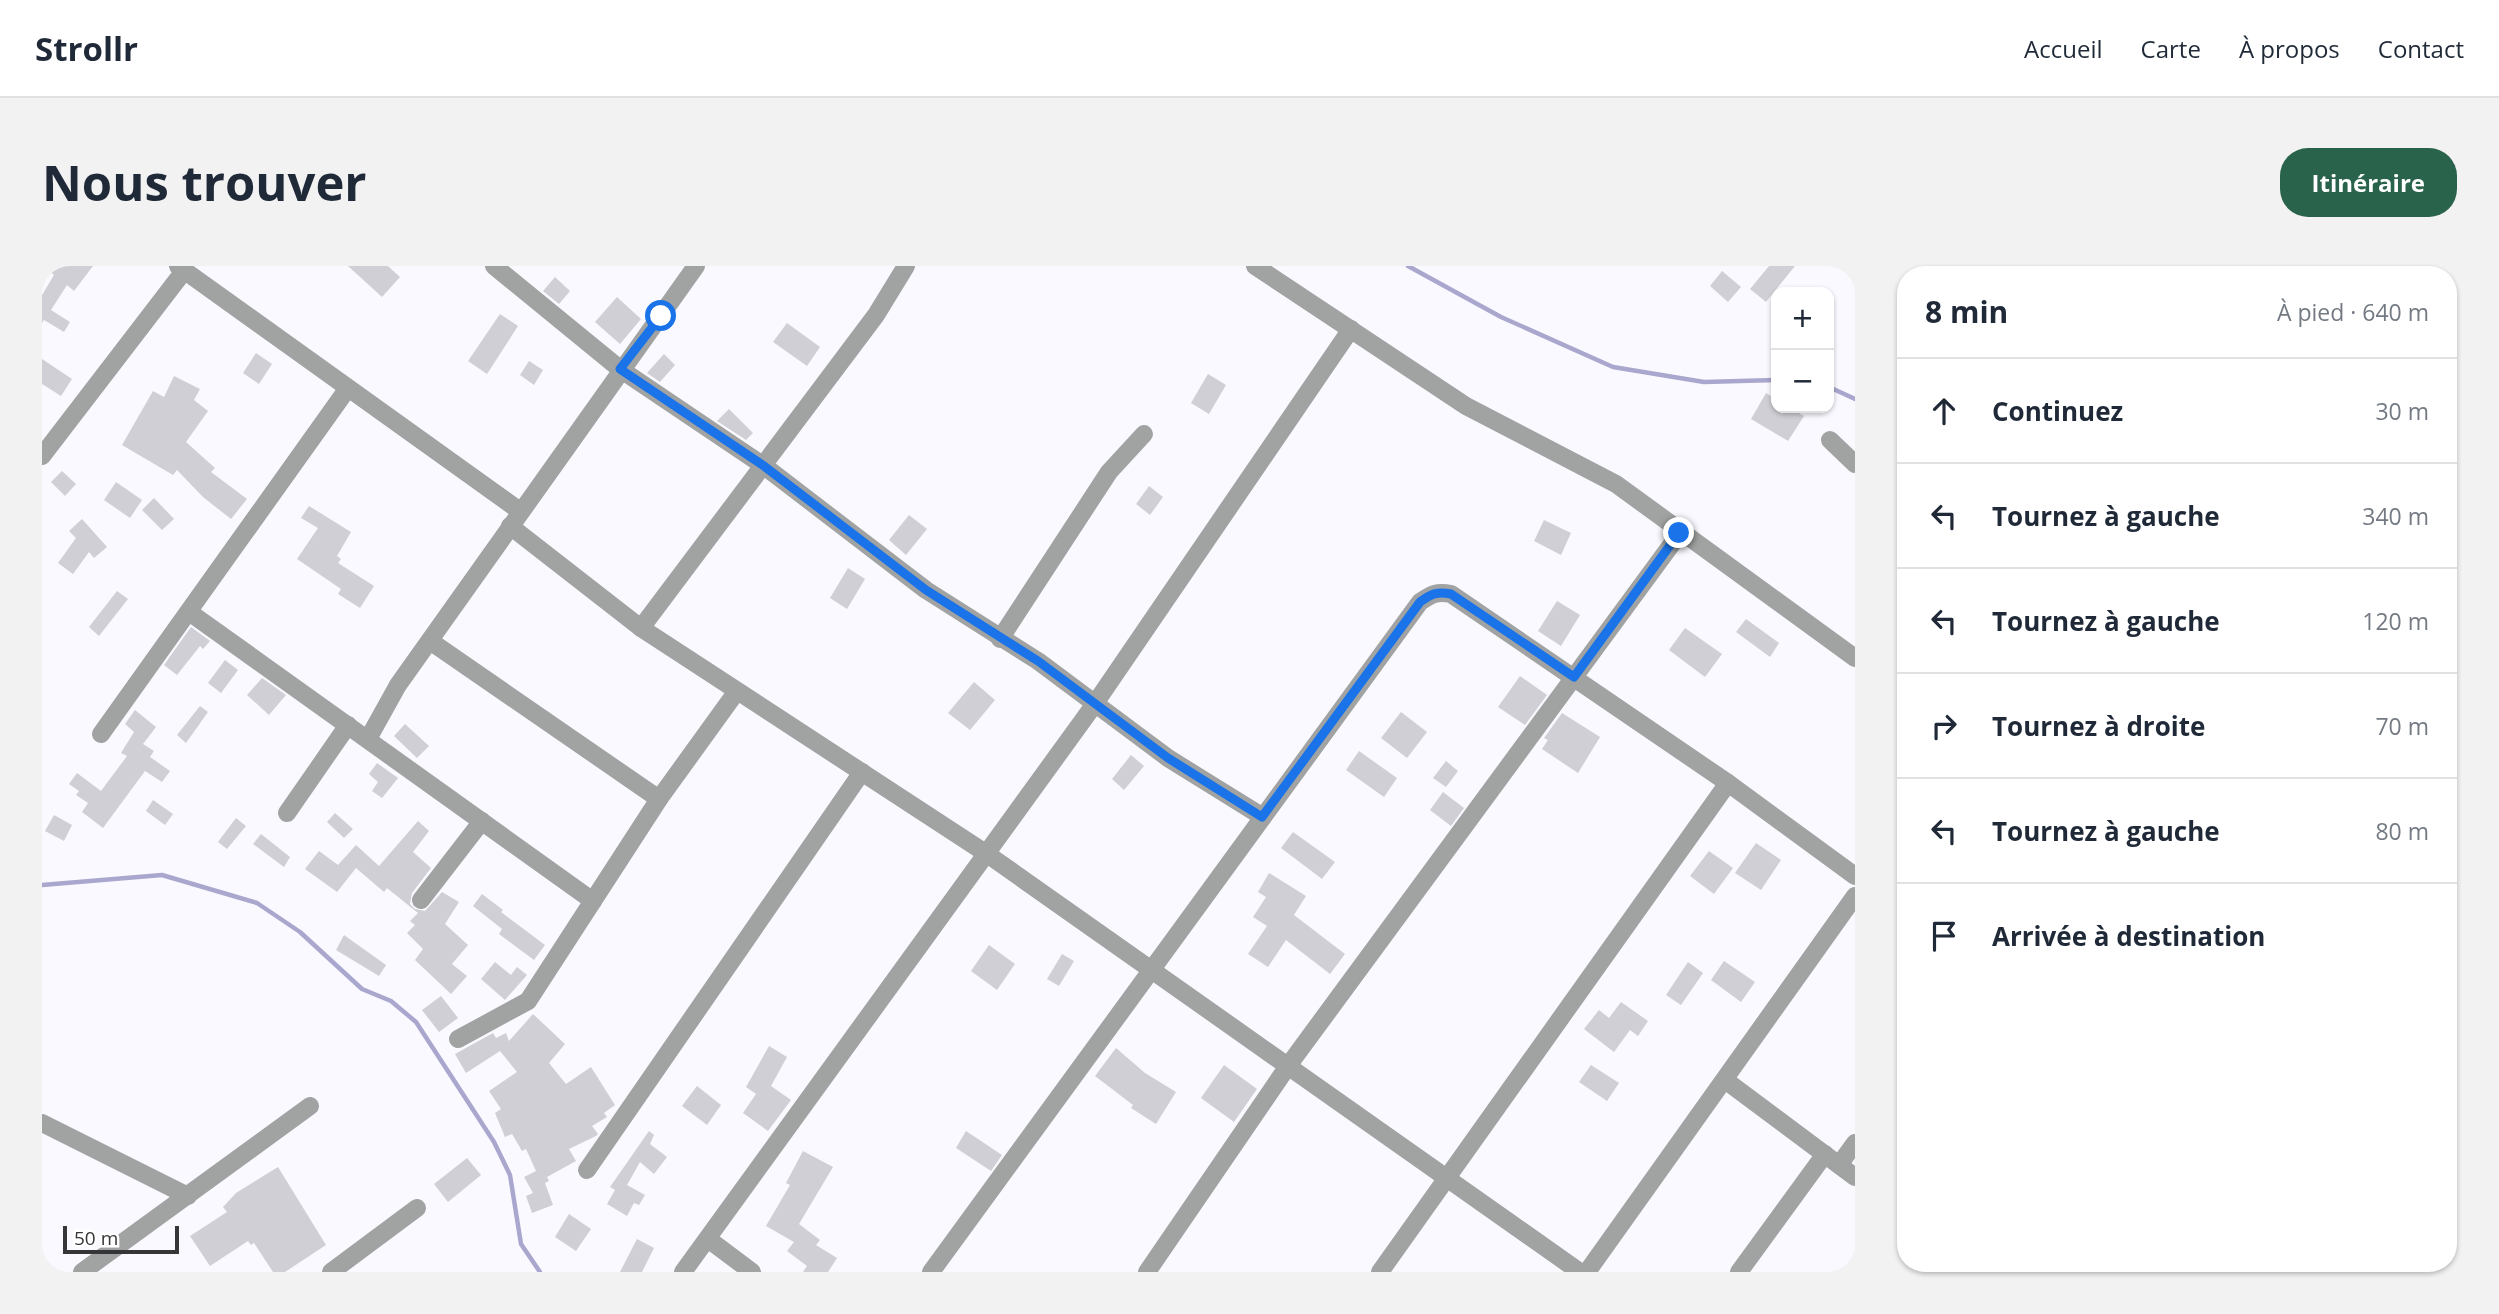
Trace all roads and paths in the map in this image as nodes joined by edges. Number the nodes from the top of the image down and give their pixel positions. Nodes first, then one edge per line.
1 (695, 266) edge
2 (906, 266) edge
3 (1255, 266) edge
4 (181, 268) edge
5 (504, 270) edge
6 (1351, 329) junction
7 (620, 369) junction
8 (348, 388) junction
9 (1144, 434) dead end
10 (1830, 440) dead end
11 (42, 456) edge
12 (1855, 464) edge
13 (764, 466) junction
14 (515, 518) junction
15 (1679, 533) junction
16 (189, 612) junction
17 (641, 628) junction
18 (1000, 639) junction
19 (430, 641) junction
20 (1855, 657) edge
21 (1574, 677) junction
22 (737, 691) junction
23 (1094, 705) junction
24 (348, 725) junction
25 (101, 734) dead end
26 (368, 740) junction
27 (862, 772) junction
28 (1728, 783) junction
29 (659, 799) junction
30 (287, 813) dead end
31 (1262, 817) junction
32 (482, 821) junction
33 (988, 854) junction
34 (1855, 876) edge
35 (1855, 897) edge
36 (421, 900) dead end
37 (593, 901) junction
38 (1151, 969) junction
39 (458, 1039) dead end
40 (1288, 1066) junction
41 (1725, 1080) junction
42 (310, 1106) dead end
43 (42, 1123) edge
44 (1855, 1143) edge
45 (1832, 1159) junction
46 (587, 1170) dead end
47 (1445, 1177) junction
48 (1855, 1177) edge
49 (188, 1196) junction
50 (417, 1208) dead end
51 (708, 1239) junction
52 (82, 1272) edge
53 (331, 1272) edge
54 (683, 1272) edge
55 (752, 1272) edge
56 (930, 1272) edge
57 (1147, 1272) edge
58 (1380, 1272) edge
59 (1580, 1272) edge
60 (1587, 1272) edge
61 (1739, 1272) edge

1 - 7 street
2 - 13 street
3 - 6 street
4 - 8 street
4 - 11 street
5 - 7 street
6 - 15 street
6 - 23 street
7 - 13 street
7 - 14 street
8 - 14 street
8 - 16 street
9 - 18 street
10 - 12 street
13 - 17 street
13 - 18 street
14 - 17 street
14 - 19 street
15 - 20 street
15 - 21 street
16 - 24 street
16 - 25 street
17 - 22 street
18 - 23 street
19 - 26 street
19 - 29 street
21 - 28 street
21 - 31 street
21 - 40 street
22 - 27 street
22 - 29 street
23 - 31 street
23 - 33 street
24 - 26 street
24 - 30 street
26 - 32 street
27 - 33 street
27 - 46 street
28 - 34 street
28 - 47 street
29 - 37 street
31 - 38 street
32 - 36 street
32 - 37 street
33 - 38 street
33 - 51 street
35 - 41 street
37 - 39 street
38 - 40 street
38 - 56 street
40 - 47 street
40 - 57 street
41 - 45 street
41 - 60 street
42 - 49 street
43 - 49 street
44 - 45 street
45 - 48 street
45 - 61 street
47 - 58 street
47 - 59 street
49 - 52 street
50 - 53 street
51 - 54 street
51 - 55 street

